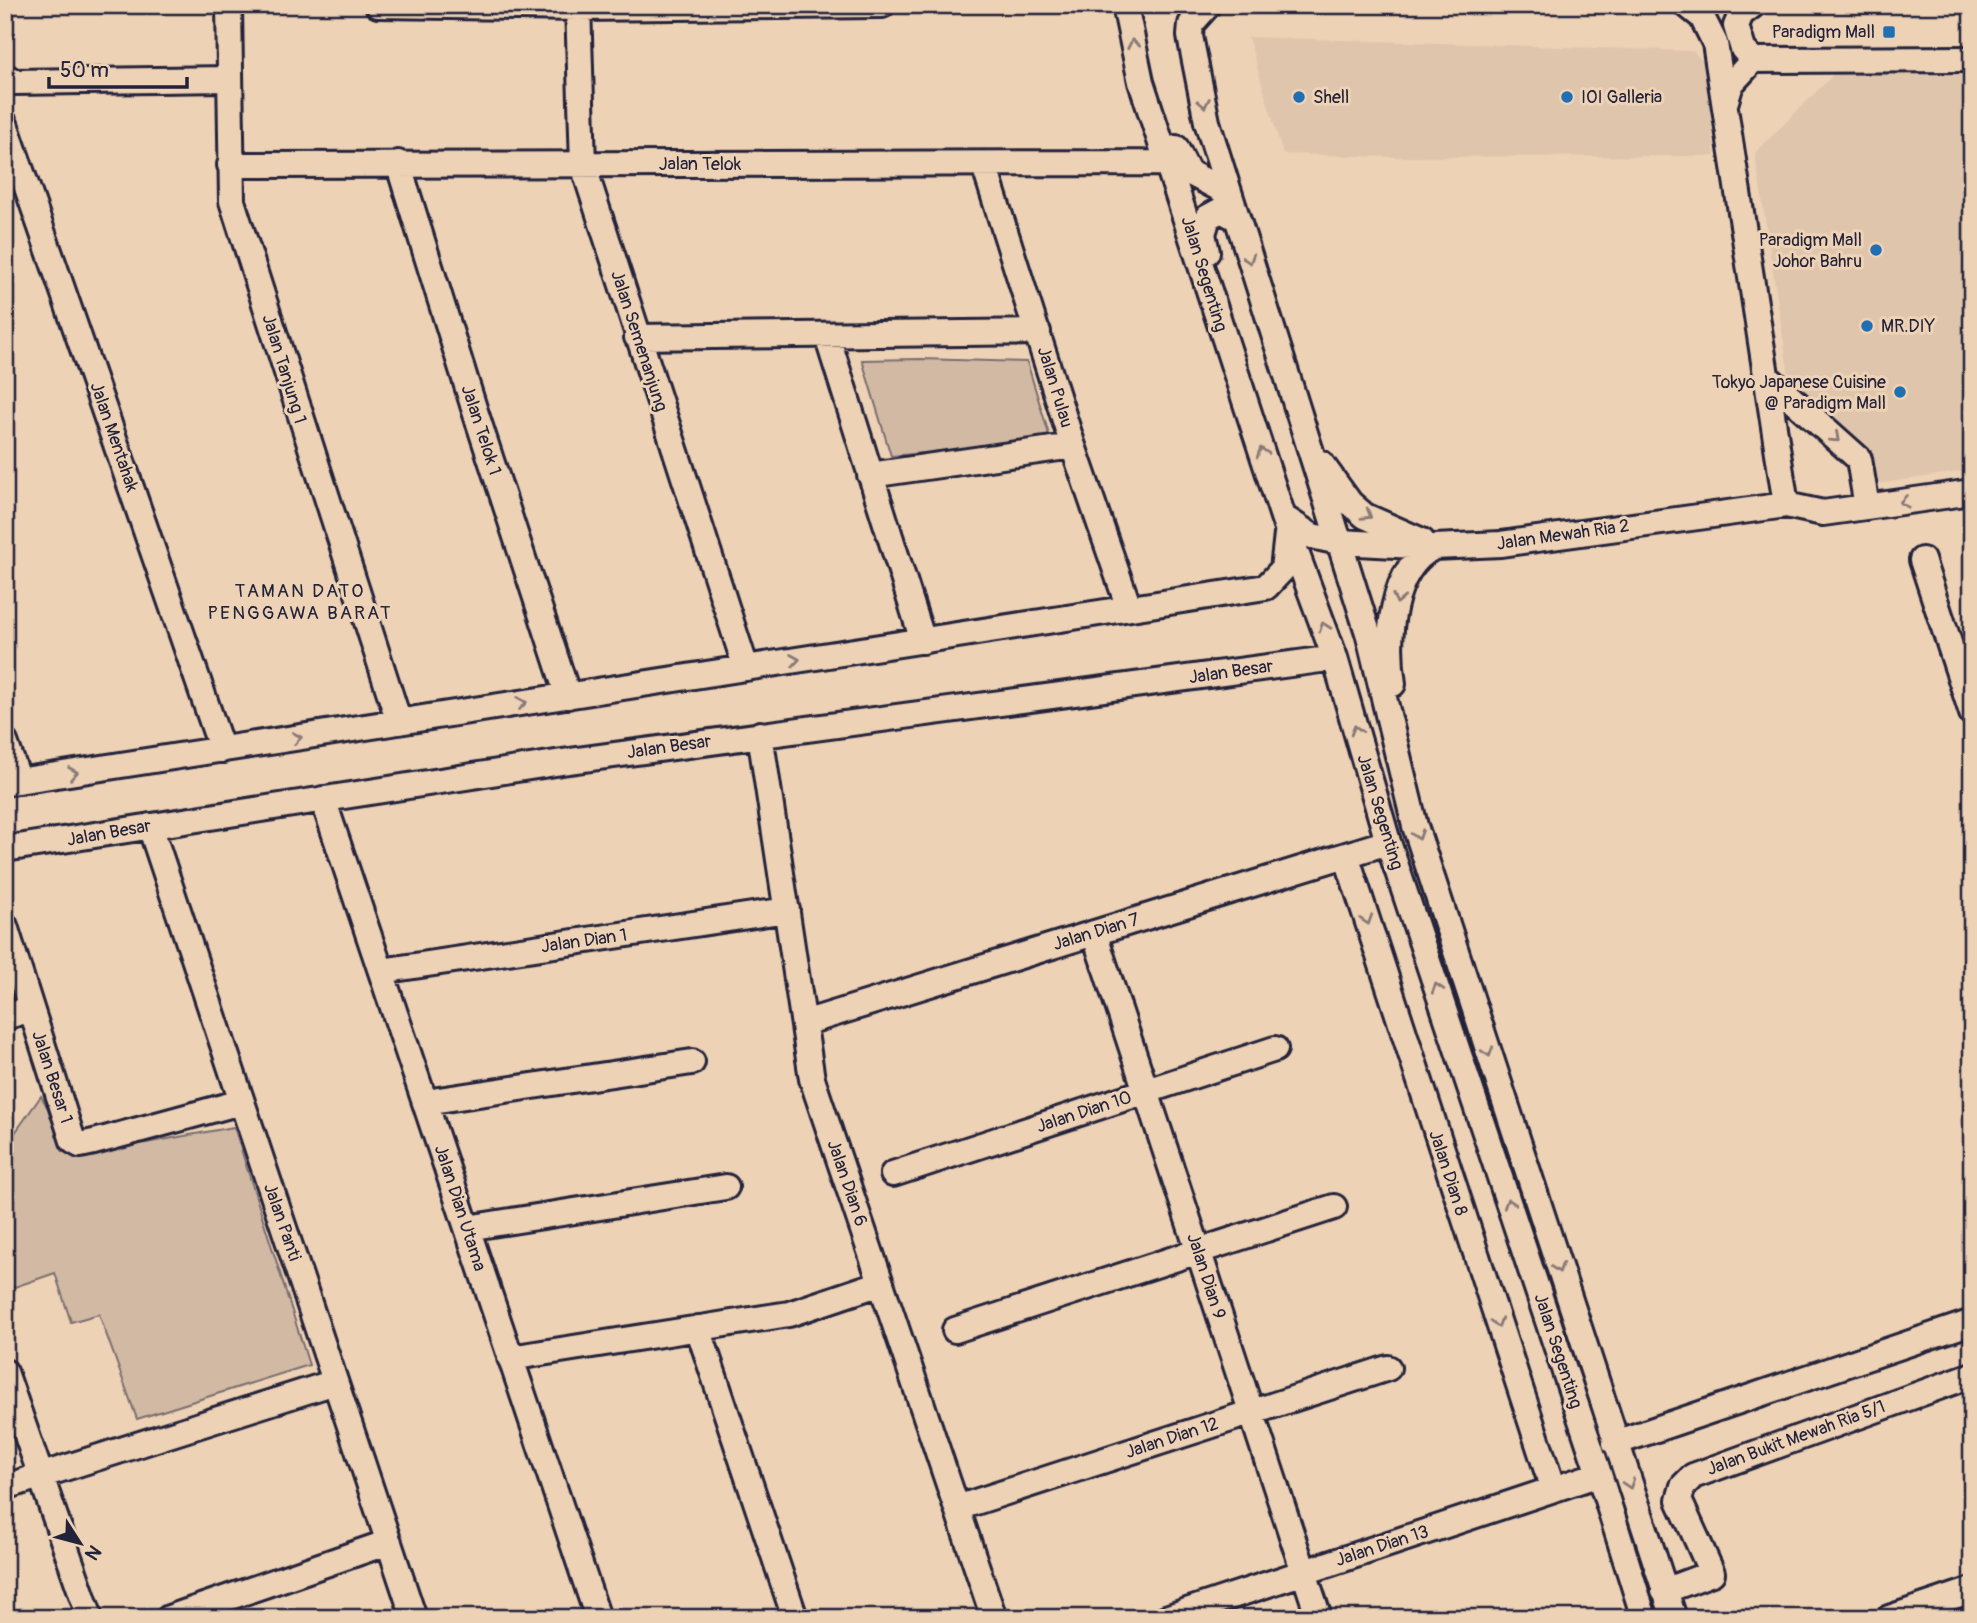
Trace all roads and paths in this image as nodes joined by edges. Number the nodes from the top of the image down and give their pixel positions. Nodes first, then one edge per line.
1 (229, 5) edge
2 (378, 5) edge
3 (882, 5) edge
4 (1125, 5) edge
5 (1208, 5) edge
6 (1687, 5) edge
7 (1753, 5) edge
8 (578, 7) edge
9 (1972, 59) edge
10 (1753, 60) junction
11 (5, 76) edge
12 (228, 79) junction
13 (1141, 82) junction
14 (1725, 105) junction
15 (5, 124) edge
16 (398, 163) junction
17 (1170, 163) junction
18 (230, 164) junction
19 (583, 164) junction
20 (984, 164) junction
21 (1228, 194) junction
22 (1236, 218) junction
23 (1038, 332) junction
24 (827, 336) junction
25 (637, 337) junction
26 (1231, 358) junction
27 (1767, 386) junction
28 (1308, 445) junction
29 (1073, 446) junction
30 (870, 475) junction
31 (1972, 492) edge
32 (1786, 505) junction
33 (1867, 508) junction
34 (1285, 524) junction
35 (1339, 542) junction
36 (1434, 547) junction
37 (1922, 560) dead end
38 (1312, 596) junction
39 (1129, 608) junction
40 (923, 641) junction
41 (1335, 658) junction
42 (746, 668) junction
43 (568, 696) junction
44 (1972, 713) edge
45 (399, 722) junction
46 (761, 734) junction
47 (5, 742) edge
48 (222, 750) junction
49 (1399, 760) junction
50 (12, 782) edge
51 (323, 799) junction
52 (150, 826) junction
53 (1388, 842) junction
54 (5, 849) edge
55 (1346, 855) junction
56 (787, 910) junction
57 (5, 926) edge
58 (1094, 933) junction
59 (381, 971) junction
60 (31, 1009) junction
61 (5, 1017) edge
62 (803, 1023) junction
63 (1275, 1049) dead end
64 (692, 1062) dead end
65 (1145, 1091) junction
66 (242, 1102) junction
67 (425, 1102) junction
68 (893, 1174) dead end
69 (726, 1187) dead end
70 (1334, 1207) dead end
71 (467, 1228) junction
72 (1198, 1251) junction
73 (881, 1283) junction
74 (1972, 1322) edge
75 (698, 1328) junction
76 (955, 1331) dead end
77 (510, 1358) junction
78 (1388, 1368) dead end
79 (5, 1372) edge
80 (1972, 1376) edge
81 (335, 1382) junction
82 (1251, 1412) junction
83 (1615, 1443) junction
84 (1599, 1474) junction
85 (41, 1476) junction
86 (5, 1487) edge
87 (1553, 1489) junction
88 (957, 1508) junction
89 (389, 1542) junction
90 (1304, 1572) junction
91 (1972, 1590) edge
92 (1664, 1591) junction
93 (90, 1618) edge
94 (169, 1618) edge
95 (414, 1618) edge
96 (598, 1618) edge
97 (795, 1618) edge
98 (994, 1618) edge
99 (1166, 1618) edge
100 (1319, 1618) edge
101 (1644, 1618) edge
102 (1674, 1618) edge
103 (1889, 1618) edge

1 - 12 street, Jalan Tanjung 1
2 - 8 street
3 - 8 street
13 -> 4 street, Jalan Segenting
5 -> 21 street, Jalan Segenting
6 - 14 street
7 - 10 street
8 - 19 street, Jalan Semenanjung
9 - 10 street
10 - 14 street
11 - 12 street
12 - 18 street, Jalan Tanjung 1
13 - 17 street, Jalan Segenting
13 - 21 street
14 - 27 street
15 - 48 street, Jalan Mentahak
16 - 18 street, Jalan Telok
16 - 19 street, Jalan Telok
16 - 43 street, Jalan Telok 1
17 - 20 street, Jalan Telok
17 - 26 street, Jalan Segenting
18 - 45 street, Jalan Tanjung 1
19 - 20 street, Jalan Telok
19 - 25 street, Jalan Semenanjung
20 - 23 street, Jalan Pulau
21 - 22 street, Jalan Segenting
22 - 26 street
22 -> 28 street, Jalan Segenting
23 - 24 street
23 - 29 street, Jalan Pulau
24 - 25 street
24 - 30 street
25 - 42 street, Jalan Semenanjung
34 -> 26 street, Jalan Segenting
27 - 32 street
27 -> 33 street
28 - 35 street, Jalan Segenting
28 -> 36 street
29 - 30 street
29 - 39 street, Jalan Pulau
30 - 40 street
31 -> 33 street, Jalan Mewah Ria 2
32 - 33 street, Jalan Mewah Ria 2
32 - 36 street, Jalan Mewah Ria 2
34 - 35 street, Jalan Mewah Ria 2
34 - 38 street, Jalan Segenting
34 - 39 street
35 - 36 street, Jalan Mewah Ria 2
35 - 38 street
35 - 49 street, Jalan Segenting
36 -> 49 street
37 - 44 street
41 -> 38 street, Jalan Segenting
39 - 40 street
42 -> 40 street
41 - 46 street, Jalan Besar
53 -> 41 street, Jalan Segenting
42 - 43 street
45 -> 43 street
48 -> 45 street
46 - 51 street, Jalan Besar
46 - 56 street, Jalan Dian 6
47 - 50 street
50 -> 48 street
49 - 53 street
49 -> 83 street, Jalan Segenting
51 - 52 street, Jalan Besar
51 - 59 street, Jalan Dian Utama
52 - 54 street, Jalan Besar
52 - 66 street, Jalan Panti
53 - 55 street, Jalan Dian 7
84 -> 53 street, Jalan Segenting
55 - 58 street, Jalan Dian 7
55 -> 87 street, Jalan Dian 8
56 - 59 street, Jalan Dian 1
56 - 62 street, Jalan Dian 6
57 - 60 street, Jalan Besar 1
58 - 62 street, Jalan Dian 7
58 - 65 street, Jalan Dian 9
59 - 67 street, Jalan Dian Utama
60 - 61 street
60 - 66 street, Jalan Besar 1
62 - 73 street, Jalan Dian 6
63 - 65 street, Jalan Dian 10
64 - 67 street
65 - 68 street, Jalan Dian 10
65 - 72 street, Jalan Dian 9
66 - 81 street, Jalan Panti
67 - 71 street, Jalan Dian Utama
69 - 71 street
70 - 72 street
71 - 77 street, Jalan Dian Utama
72 - 76 street
72 - 82 street, Jalan Dian 9
73 - 75 street
73 - 88 street, Jalan Dian 6
74 - 83 street
75 - 77 street
75 - 97 street
77 - 96 street, Jalan Dian Utama
78 - 82 street, Jalan Dian 12
79 - 85 street
80 - 92 street, Jalan Bukit Mewah Ria 5/1
81 - 85 street
81 - 89 street, Jalan Panti
82 - 88 street, Jalan Dian 12
82 - 90 street, Jalan Dian 9
83 -> 92 street, Jalan Segenting
84 - 87 street, Jalan Dian 13
84 - 101 street, Jalan Segenting
85 - 86 street
85 - 93 street
87 - 90 street, Jalan Dian 13
88 - 98 street, Jalan Dian 6
89 - 94 street
89 - 95 street, Jalan Panti
90 - 99 street, Jalan Dian 13
90 - 100 street, Jalan Dian 9
91 - 103 street
92 - 102 street, Jalan Segenting

